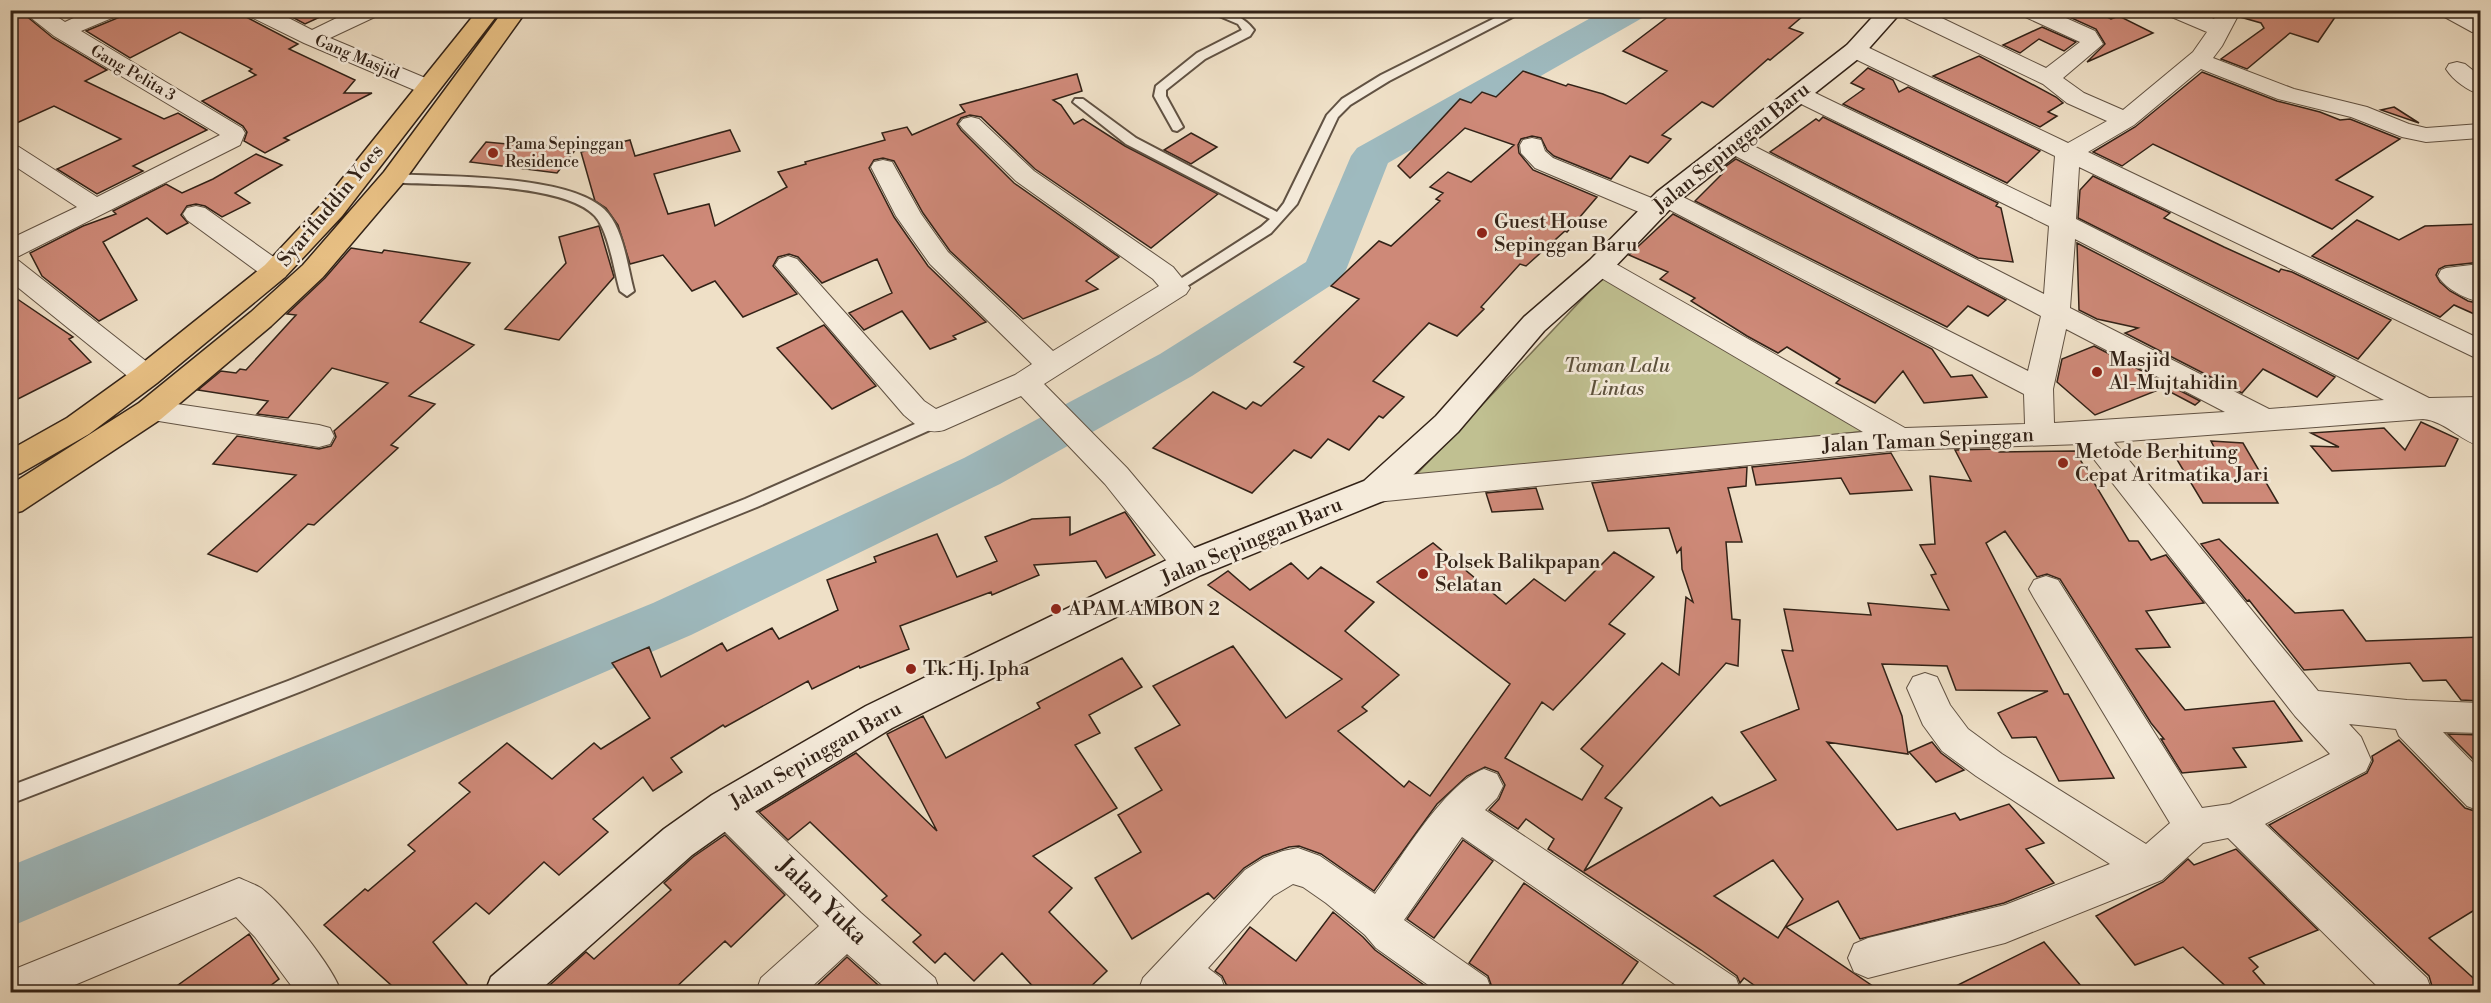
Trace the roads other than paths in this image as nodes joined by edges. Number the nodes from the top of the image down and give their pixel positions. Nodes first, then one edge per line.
1 (30, 10) edge
2 (111, 10) edge
3 (255, 10) edge
4 (371, 10) edge
5 (490, 10) edge
6 (516, 10) edge
7 (1210, 10) edge
8 (1521, 10) edge
9 (1893, 10) edge
10 (1907, 10) edge
11 (2029, 10) edge
12 (2175, 10) edge
13 (2449, 10) edge
14 (2225, 20) edge
15 (2481, 27) edge
16 (62, 32) junction
17 (312, 38) junction
18 (1855, 50) junction
19 (2198, 60) junction
20 (2457, 69) dead end
21 (2052, 79) junction
22 (427, 87) junction
23 (2481, 87) edge
24 (1798, 94) junction
25 (1079, 102) dead end
26 (2126, 120) junction
27 (971, 124) dead end
28 (1177, 127) dead end
29 (2481, 131) edge
30 (1532, 145) dead end
31 (1733, 145) junction
32 (10, 152) edge
33 (2068, 153) junction
34 (883, 166) dead end
35 (393, 178) junction
36 (1660, 203) junction
37 (95, 207) junction
38 (196, 214) dead end
39 (1279, 218) junction
40 (2064, 223) junction
41 (10, 250) edge
42 (788, 265) dead end
43 (1600, 266) junction
44 (10, 267) edge
45 (275, 271) junction
46 (2481, 273) edge
47 (1176, 288) junction
48 (627, 291) dead end
49 (2481, 293) edge
50 (2056, 312) junction
51 (2481, 350) edge
52 (1052, 366) junction
53 (146, 376) junction
54 (1030, 387) junction
55 (2038, 389) junction
56 (2481, 407) edge
57 (2432, 409) junction
58 (150, 411) junction
59 (933, 422) junction
60 (2268, 422) junction
61 (2090, 433) junction
62 (2040, 435) junction
63 (2481, 435) edge
64 (319, 436) dead end
65 (1900, 439) junction
66 (10, 465) edge
67 (1376, 490) junction
68 (10, 502) edge
69 (1189, 566) junction
70 (2046, 589) dead end
71 (1925, 688) dead end
72 (2308, 705) junction
73 (2407, 715) junction
74 (2481, 718) edge
75 (2481, 794) edge
76 (10, 795) edge
77 (726, 808) junction
78 (2235, 820) junction
79 (2193, 827) junction
80 (2148, 867) junction
81 (1379, 922) junction
82 (847, 927) junction
83 (1868, 958) dead end
84 (1181, 985) edge
85 (10, 992) edge
86 (321, 993) edge
87 (506, 993) edge
88 (776, 993) edge
89 (920, 993) edge
90 (1472, 993) edge
91 (1721, 993) edge
92 (2412, 993) edge

1 - 16 street, Gang Pelita 3
2 - 16 street
3 - 17 street, Gang Masjid
4 - 17 street
5 - 22 highway, Syarifuddin Yoes
6 - 35 highway
7 - 28 lane
8 - 39 lane
9 - 18 street, Jalan Sepinggan Baru
10 - 21 street
11 - 21 street
12 - 14 street
13 - 15 street
14 - 19 street
16 - 37 street, Gang Pelita 3
17 - 22 street, Gang Masjid
18 - 24 street, Jalan Sepinggan Baru
18 - 33 street
19 - 26 street
19 - 29 street
20 - 23 street
21 - 26 street
22 - 45 highway, Syarifuddin Yoes
24 - 31 street, Jalan Sepinggan Baru
24 - 40 street
25 - 39 lane
26 - 33 street
27 - 47 street
30 - 36 street
31 - 36 street, Jalan Sepinggan Baru
31 - 50 street
32 - 37 street
33 - 40 street
33 - 51 street
34 - 52 street
35 - 48 lane
35 - 58 highway
36 - 43 street, Jalan Sepinggan Baru
36 - 55 street
37 - 41 street
38 - 45 street
39 - 47 lane
40 - 50 street
40 - 57 street
42 - 59 street
43 - 65 street
43 - 67 street, Jalan Sepinggan Baru
44 - 53 street
45 - 53 highway, Syarifuddin Yoes
46 - 49 street
47 - 52 street
50 - 55 street
50 - 60 street
52 - 54 street
53 - 66 highway, Syarifuddin Yoes
54 - 59 street
54 - 69 street
55 - 62 street
56 - 57 street, Jalan Taman Sepinggan
57 - 60 street, Jalan Taman Sepinggan
57 - 63 street
58 - 64 street
58 - 68 highway
59 - 76 lane
60 - 61 street, Jalan Taman Sepinggan
61 - 62 street, Jalan Taman Sepinggan
61 - 72 street
62 - 65 street, Jalan Taman Sepinggan
65 - 67 street, Jalan Taman Sepinggan
67 - 69 street, Jalan Sepinggan Baru
69 - 77 street, Jalan Sepinggan Baru
70 - 79 street
71 - 80 street
72 - 73 street
72 - 78 street
73 - 74 street
73 - 75 street
77 - 82 street, Jalan Yuka
77 - 87 street, Jalan Sepinggan Baru
78 - 79 street
78 - 92 street
79 - 80 street
80 - 83 street
81 - 84 street
81 - 90 street
81 - 91 street
82 - 88 street
82 - 89 street, Jalan Yuka
85 - 86 street

